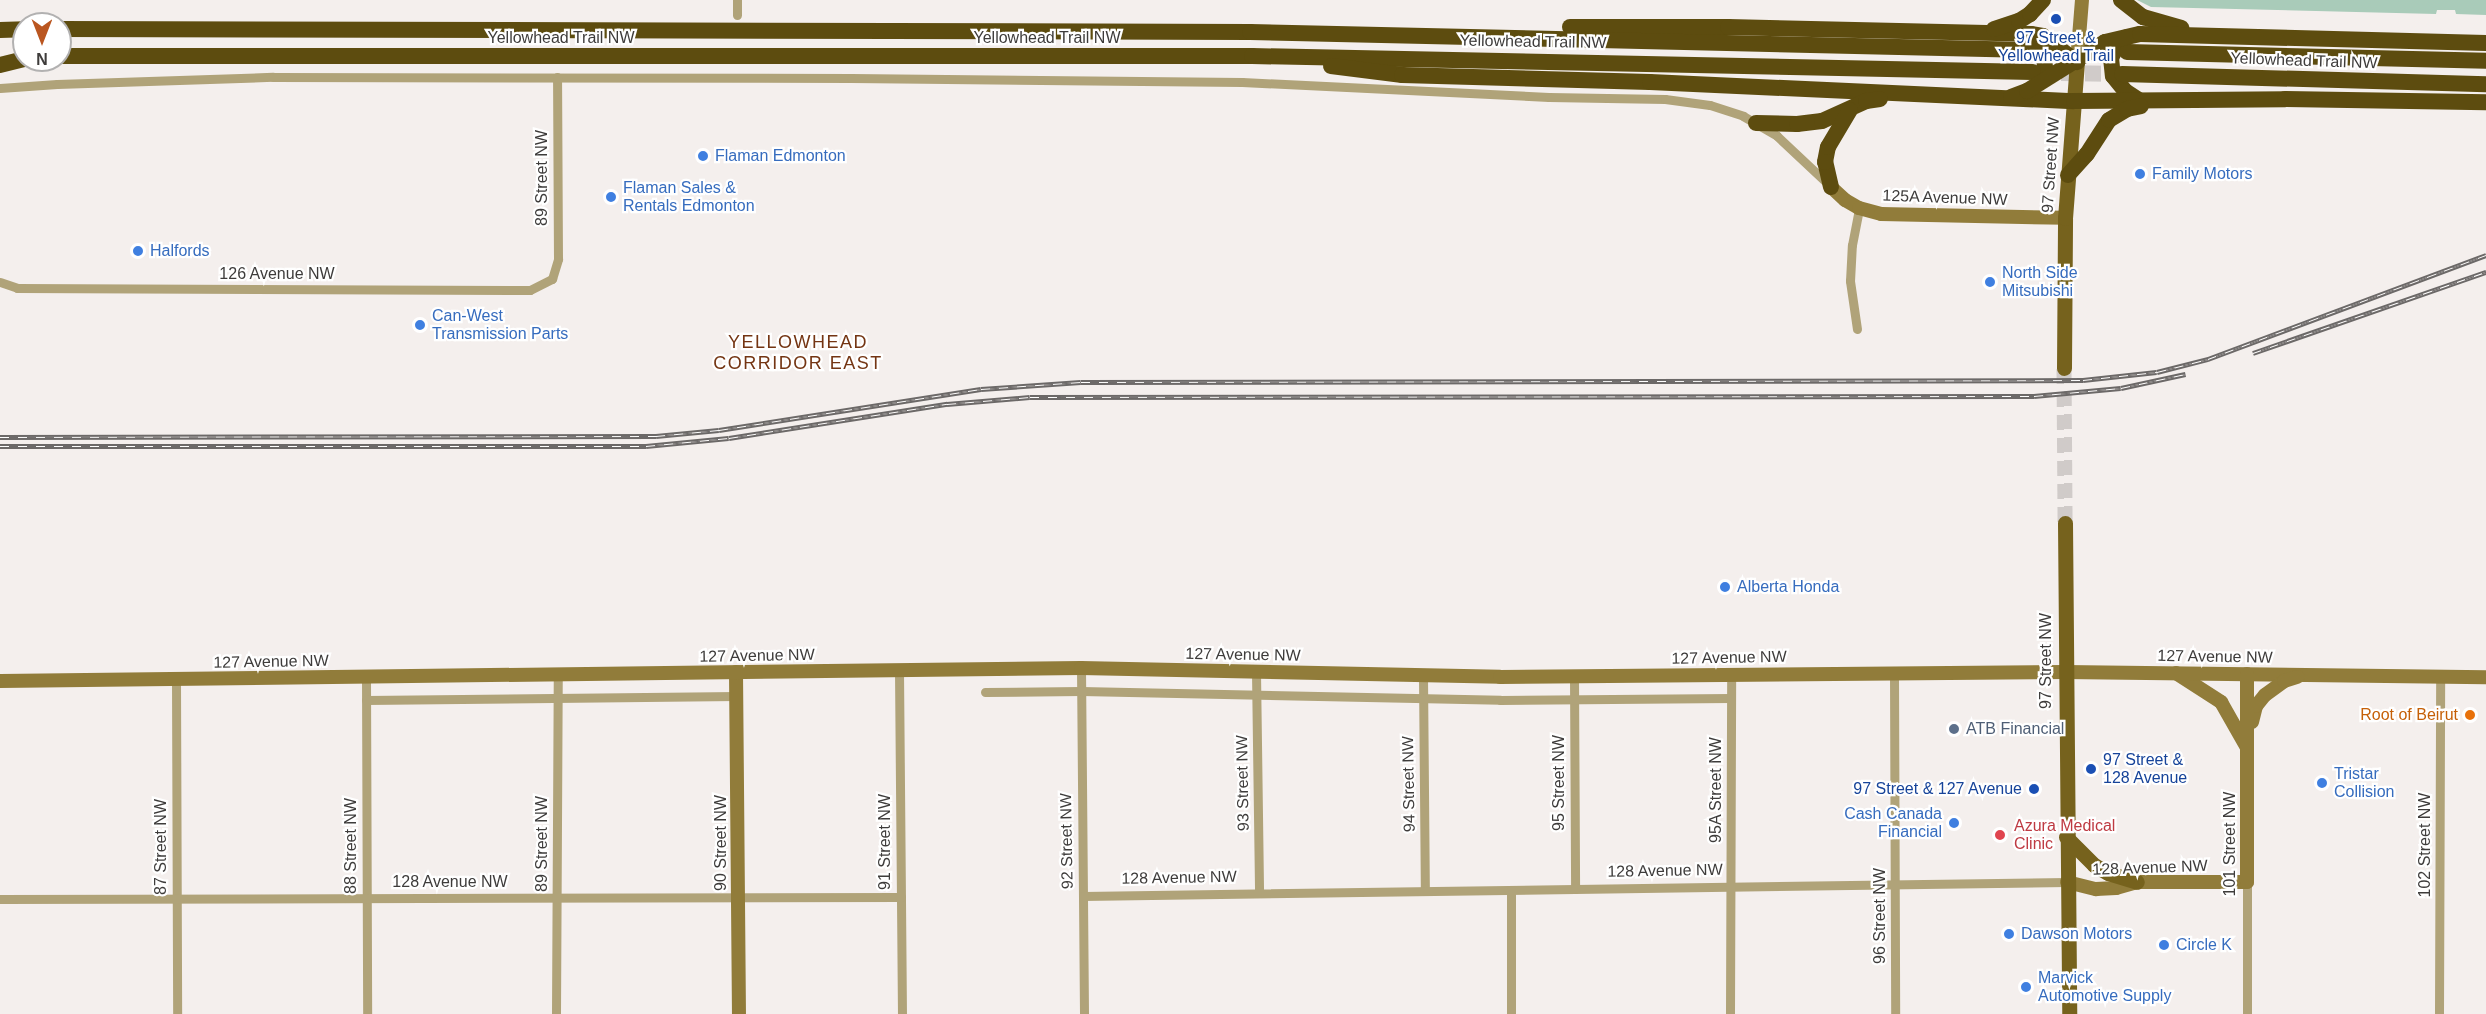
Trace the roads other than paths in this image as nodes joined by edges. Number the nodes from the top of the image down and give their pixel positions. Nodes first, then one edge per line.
1 (736, 0) edge
2 (2043, 0) edge
3 (2082, 0) edge
4 (2121, 0) edge
5 (736, 15) dead end
6 (72, 29) edge
7 (1978, 34) junction
8 (2017, 34) junction
9 (2199, 34) junction
10 (1437, 35) junction
11 (2486, 43) edge
12 (2127, 45) junction
13 (2030, 50) dead end
14 (72, 56) edge
15 (1252, 56) junction
16 (2486, 61) edge
17 (2077, 62) junction
18 (2122, 74) tunnel mouth
19 (557, 77) junction
20 (2036, 78) junction
21 (2486, 84) edge
22 (0, 88) edge
23 (1901, 94) junction
24 (2003, 99) junction
25 (2074, 101) junction
26 (2142, 102) junction
27 (2167, 102) junction
28 (2486, 102) edge
29 (1852, 107) junction
30 (1756, 123) junction
31 (2068, 175) junction
32 (1831, 187) junction
33 (1859, 208) junction
34 (2066, 218) junction
35 (552, 279) joint
36 (0, 282) edge
37 (1857, 329) dead end
38 (2064, 368) tunnel mouth
39 (2065, 523) tunnel mouth
40 (1081, 668) junction
41 (899, 671) junction
42 (736, 672) junction
43 (1256, 672) junction
44 (2065, 672) junction
45 (2175, 672) junction
46 (1894, 673) junction
47 (2247, 674) junction
48 (558, 675) junction
49 (1731, 675) junction
50 (2302, 675) junction
51 (1423, 676) junction
52 (1574, 676) junction
53 (2440, 676) junction
54 (2486, 677) edge
55 (366, 678) junction
56 (176, 680) junction
57 (0, 681) edge
58 (1081, 691) junction
59 (985, 692) dead end
60 (1257, 694) junction
61 (737, 696) junction
62 (558, 697) junction
63 (1731, 698) junction
64 (1423, 699) junction
65 (1574, 699) junction
66 (366, 700) junction
67 (2247, 748) junction
68 (2066, 837) junction
69 (2137, 882) junction
70 (2247, 882) junction
71 (1895, 884) junction
72 (2067, 885) junction
73 (1731, 886) junction
74 (1575, 889) junction
75 (1511, 890) junction
76 (1425, 891) junction
77 (1259, 893) junction
78 (1083, 896) junction
79 (901, 897) junction
80 (366, 898) junction
81 (556, 898) junction
82 (738, 898) junction
83 (0, 899) edge
84 (176, 899) junction
85 (177, 1014) edge
86 (367, 1014) edge
87 (556, 1014) edge
88 (739, 1014) edge
89 (902, 1014) edge
90 (1084, 1014) edge
91 (1511, 1014) edge
92 (1730, 1014) edge
93 (1895, 1014) edge
94 (2069, 1014) edge
95 (2247, 1014) edge
96 (2439, 1014) edge

1 - 5 street
2 - 7 highway
3 - 17 main road, 97 Street NW
4 - 9 highway
6 - 10 highway, Yellowhead Trail NW
7 - 8 highway
7 - 10 highway
8 - 17 highway
8 - 20 highway
9 - 11 highway
9 - 12 highway
10 - 13 highway, Yellowhead Trail NW
12 - 16 highway, Yellowhead Trail NW
12 - 17 highway
12 - 26 highway
14 - 15 highway, Yellowhead Trail NW
15 - 20 highway, Yellowhead Trail NW
15 - 23 highway
17 - 20 highway
17 - 25 main road, 97 Street NW
18 - 21 highway, Yellowhead Trail NW
19 - 22 street
19 - 30 street
19 - 35 street, 89 Street NW
20 - 24 highway
23 - 24 highway
23 - 29 highway
24 - 25 highway
25 - 26 highway
25 - 31 main road, 97 Street NW
26 - 27 highway
27 - 28 highway
27 - 31 highway
29 - 30 highway
29 - 32 highway
30 - 32 street
31 - 34 main road, 97 Street NW
32 - 33 main road, 125A Avenue NW
33 - 34 main road, 125A Avenue NW
33 - 37 street
34 - 38 main road, 97 Street NW
35 - 36 street, 126 Avenue NW
39 - 44 main road, 97 Street NW
40 - 41 main road, 127 Avenue NW
40 - 43 main road, 127 Avenue NW
40 - 58 street, 92 Street NW
41 - 42 main road, 127 Avenue NW
41 - 79 street, 91 Street NW
42 - 48 main road, 127 Avenue NW
42 - 61 main road, 90 Street NW
43 - 51 main road, 127 Avenue NW
43 - 60 street, 93 Street NW
44 - 45 main road, 127 Avenue NW
44 - 46 main road, 127 Avenue NW
44 - 68 main road, 97 Street NW
45 - 47 main road, 127 Avenue NW
45 - 67 main road
46 - 49 main road, 127 Avenue NW
46 - 71 street, 96 Street NW
47 - 50 main road, 127 Avenue NW
47 - 67 main road, 101 Street NW
48 - 55 main road, 127 Avenue NW
48 - 62 street, 89 Street NW
49 - 52 main road, 127 Avenue NW
49 - 63 street, 95A Street NW
50 - 53 main road, 127 Avenue NW
50 - 67 main road
51 - 52 main road, 127 Avenue NW
51 - 64 street, 94 Street NW
52 - 65 street, 95 Street NW
53 - 54 main road, 127 Avenue NW
53 - 96 street, 102 Street NW
55 - 56 main road, 127 Avenue NW
55 - 66 street, 88 Street NW
56 - 57 main road, 127 Avenue NW
56 - 84 street, 87 Street NW
58 - 59 street
58 - 60 street
58 - 78 street, 92 Street NW
60 - 64 street
60 - 77 street, 93 Street NW
61 - 62 street
61 - 82 main road, 90 Street NW
62 - 66 street
62 - 81 street, 89 Street NW
63 - 65 street
63 - 73 street, 95A Street NW
64 - 65 street
64 - 76 street, 94 Street NW
65 - 74 street, 95 Street NW
66 - 80 street, 88 Street NW
67 - 70 main road, 101 Street NW
68 - 69 main road
68 - 72 main road, 97 Street NW
69 - 70 main road, 128 Avenue NW
69 - 72 main road, 128 Avenue NW
70 - 95 street, 101 Street NW
71 - 72 street, 128 Avenue NW
71 - 73 street, 128 Avenue NW
71 - 93 street, 96 Street NW
72 - 94 main road, 97 Street NW
73 - 74 street, 128 Avenue NW
73 - 92 street, 95A Street NW
74 - 75 street, 128 Avenue NW
75 - 76 street, 128 Avenue NW
75 - 91 street
76 - 77 street, 128 Avenue NW
77 - 78 street, 128 Avenue NW
78 - 90 street, 92 Street NW
79 - 82 street, 128 Avenue NW
79 - 89 street, 91 Street NW
80 - 81 street, 128 Avenue NW
80 - 84 street, 128 Avenue NW
80 - 86 street, 88 Street NW
81 - 82 street, 128 Avenue NW
81 - 87 street, 89 Street NW
82 - 88 main road, 90 Street NW
83 - 84 street, 128 Avenue NW
84 - 85 street, 87 Street NW

